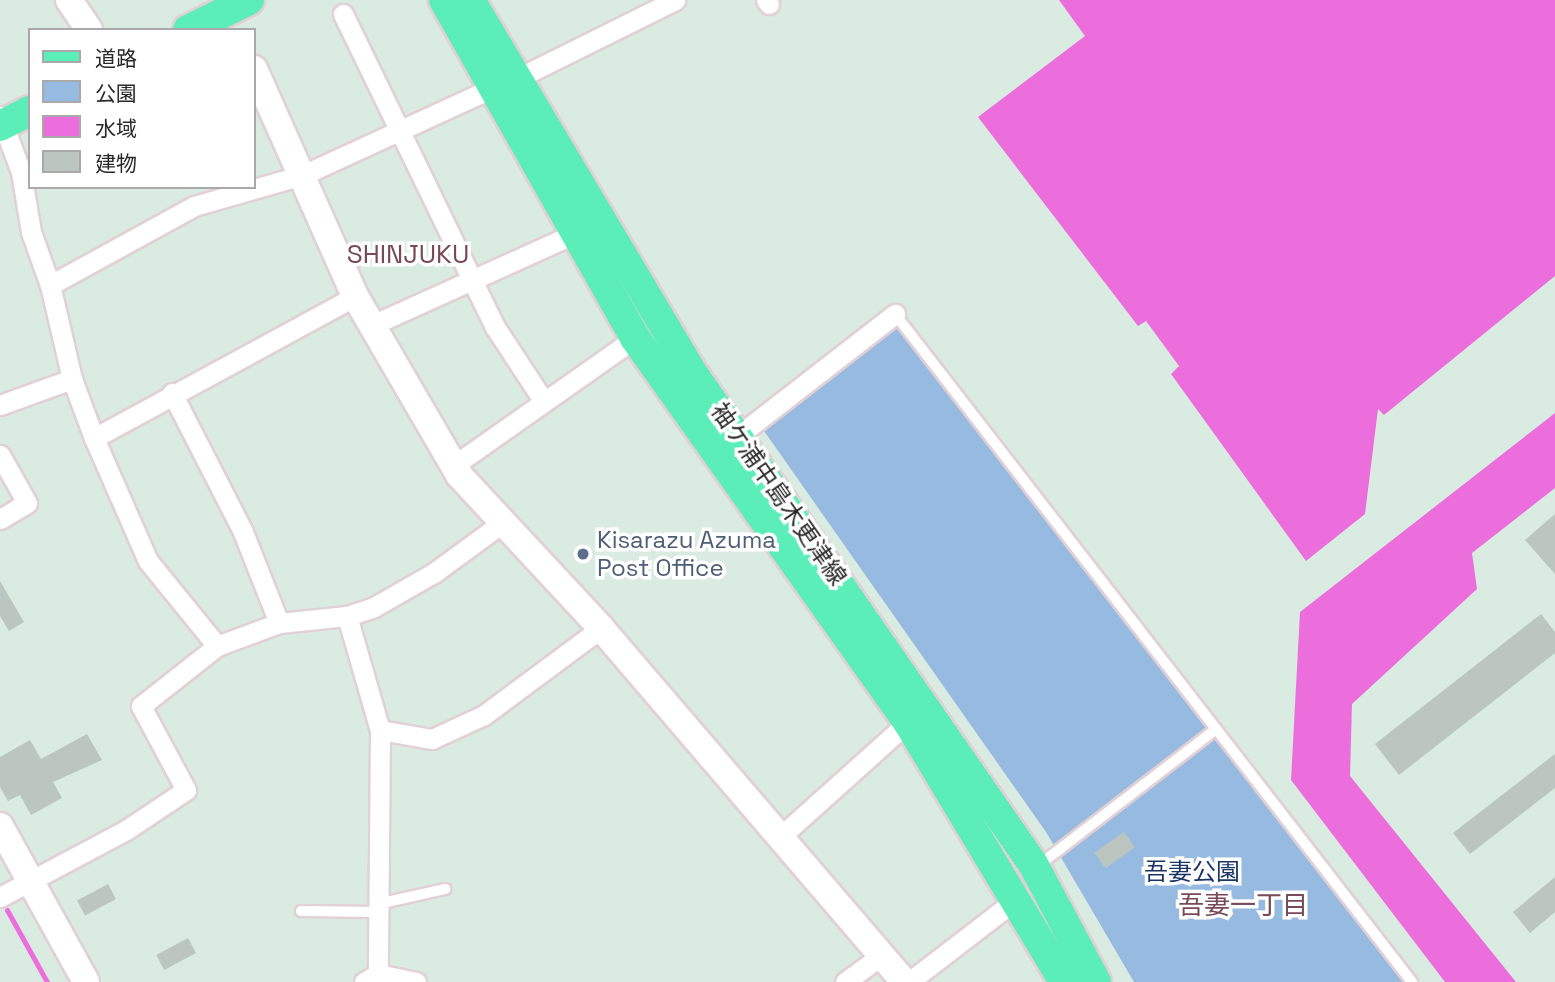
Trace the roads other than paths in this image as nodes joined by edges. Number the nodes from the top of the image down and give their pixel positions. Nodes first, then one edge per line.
1 (69, 0) edge
2 (443, 0) edge
3 (470, 0) edge
4 (675, 0) edge
5 (233, 10) edge
6 (343, 14) dead end
7 (88, 28) edge
8 (192, 28) edge
9 (256, 73) edge
10 (503, 84) junction
11 (9, 119) edge
12 (400, 131) junction
13 (303, 175) junction
14 (256, 188) edge
15 (254, 189) edge
16 (576, 233) junction
17 (471, 278) junction
18 (50, 285) junction
19 (355, 296) junction
20 (895, 314) joint
21 (370, 326) junction
22 (635, 338) junction
23 (72, 379) junction
24 (172, 394) junction
25 (543, 400) junction
26 (0, 405) edge
27 (94, 438) junction
28 (728, 443) junction
29 (0, 455) edge
30 (453, 466) junction
31 (0, 519) edge
32 (502, 523) junction
33 (347, 616) junction
34 (279, 622) junction
35 (601, 628) junction
36 (218, 646) junction
37 (908, 722) junction
38 (1216, 729) junction
39 (380, 730) junction
40 (0, 826) edge
41 (780, 837) junction
42 (1035, 868) junction
43 (30, 881) junction
44 (444, 889) dead end
45 (0, 897) edge
46 (1018, 898) junction
47 (378, 908) junction
48 (301, 911) dead end
49 (882, 955) junction
50 (371, 978) edge
51 (86, 982) edge
52 (416, 982) edge
53 (845, 982) edge
54 (907, 982) edge
55 (1064, 982) edge
56 (1096, 982) edge
57 (1412, 982) edge

1 - 7 street
2 - 10 main road, 袖ケ浦中島木更津線
3 - 10 main road, 袖ケ浦中島木更津線
4 - 10 street
5 - 8 main road
6 - 12 street
9 - 13 street
10 - 12 street
10 - 16 main road, 袖ケ浦中島木更津線
10 - 28 main road, 袖ケ浦中島木更津線
11 - 18 street
12 - 13 street
12 - 17 street
13 - 14 street
13 - 19 street
15 - 18 street
16 - 17 street
16 - 22 main road, 袖ケ浦中島木更津線
17 - 21 street
17 - 25 street
18 - 23 street
19 - 21 street
19 - 24 street
20 - 28 street
20 - 38 lane
21 - 30 street
22 - 25 street
22 - 28 main road, 袖ケ浦中島木更津線
23 - 26 street
23 - 27 street
24 - 27 street
24 - 34 street
25 - 30 street
27 - 36 street
28 - 37 main road, 袖ケ浦中島木更津線
28 - 42 main road, 袖ケ浦中島木更津線
29 - 31 street
30 - 32 street
32 - 33 street
32 - 35 street
33 - 34 street
33 - 39 street
34 - 36 street
35 - 39 street
35 - 41 street
36 - 43 street
37 - 41 street
37 - 46 main road, 袖ケ浦中島木更津線
38 - 42 lane
38 - 57 lane
39 - 47 street
40 - 43 street
41 - 49 street
42 - 56 main road, 袖ケ浦中島木更津線
43 - 45 street
43 - 51 street
44 - 47 lane
46 - 54 street
46 - 55 main road, 袖ケ浦中島木更津線
47 - 48 lane
47 - 50 street
49 - 53 street
49 - 54 street
50 - 52 street

